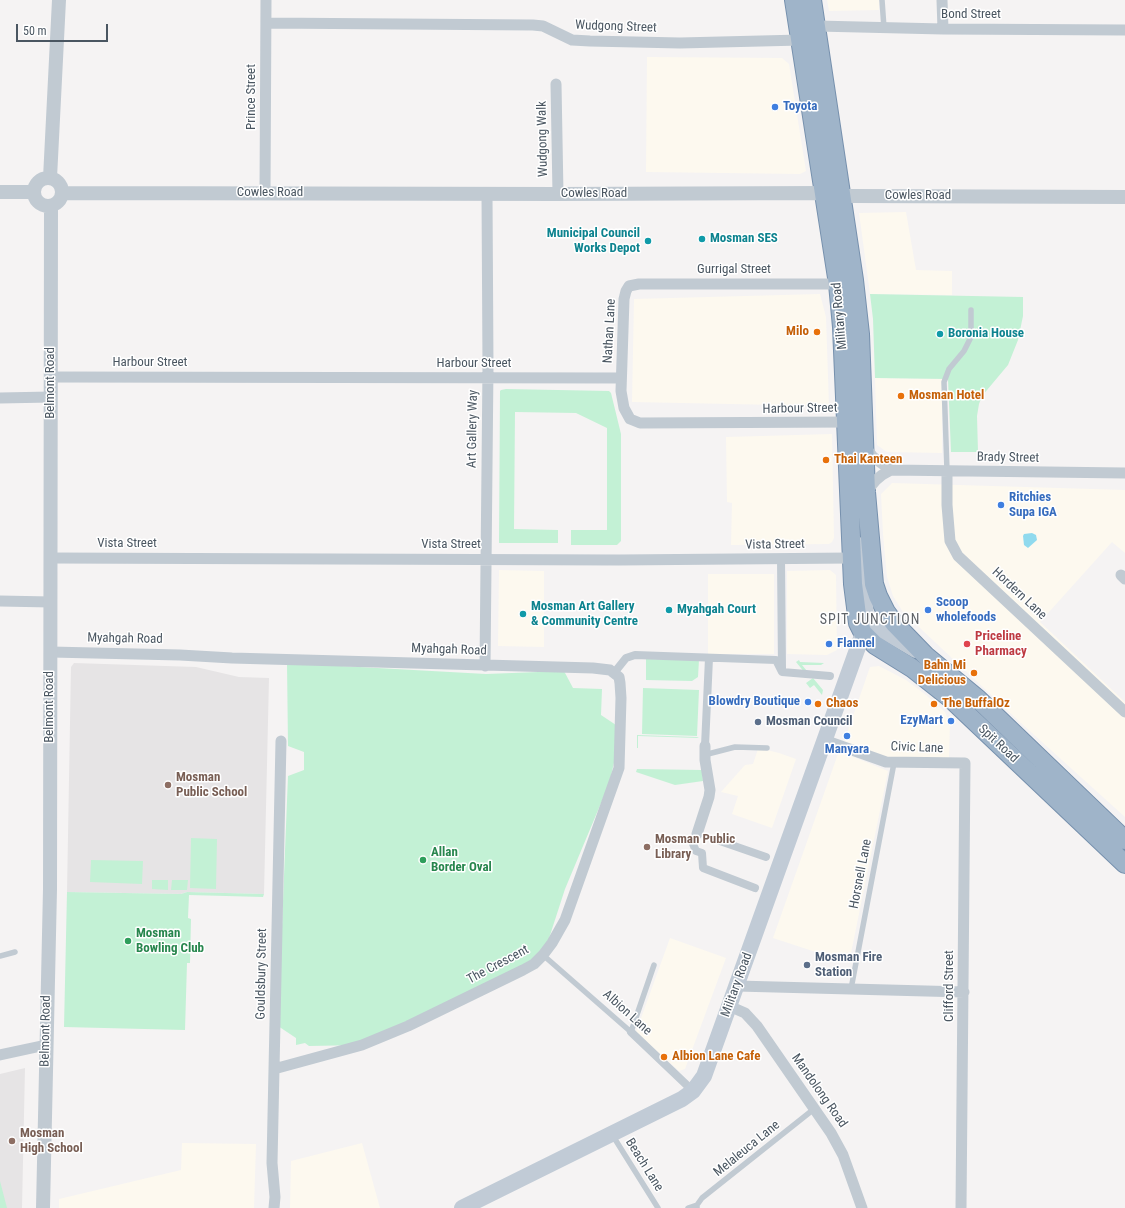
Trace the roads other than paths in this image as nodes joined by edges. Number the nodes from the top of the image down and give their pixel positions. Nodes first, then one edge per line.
1 (59, 0) edge
2 (266, 0) edge
3 (794, 0) edge
4 (812, 0) edge
5 (882, 0) edge
6 (942, 0) edge
7 (266, 23) junction
8 (817, 26) junction
9 (884, 28) junction
10 (943, 29) junction
11 (1125, 30) edge
12 (801, 40) junction
13 (556, 84) dead end
14 (50, 178) junction
15 (0, 192) edge
16 (34, 192) junction
17 (63, 193) junction
18 (265, 193) junction
19 (487, 194) junction
20 (558, 194) junction
21 (833, 194) junction
22 (1125, 197) edge
23 (51, 206) junction
24 (838, 284) junction
25 (630, 286) joint
26 (971, 310) dead end
27 (51, 377) junction
28 (488, 378) junction
29 (621, 378) junction
30 (50, 397) junction
31 (0, 398) edge
32 (854, 422) junction
33 (864, 446) junction
34 (891, 470) junction
35 (946, 471) junction
36 (1125, 473) edge
37 (866, 492) junction
38 (869, 532) junction
39 (51, 558) junction
40 (851, 558) junction
41 (486, 559) junction
42 (781, 559) junction
43 (0, 601) edge
44 (51, 602) junction
45 (886, 612) joint
46 (863, 633) junction
47 (51, 652) junction
48 (926, 656) junction
49 (708, 658) junction
50 (485, 666) junction
51 (782, 672) junction
52 (614, 673) junction
53 (830, 676) dead end
54 (1125, 712) edge
55 (824, 740) junction
56 (281, 741) dead end
57 (767, 748) dead end
58 (704, 752) junction
59 (894, 763) junction
60 (965, 763) joint
61 (696, 834) joint
62 (717, 840) dead end
63 (1125, 840) edge
64 (766, 857) dead end
65 (1125, 864) edge
66 (755, 888) dead end
67 (15, 952) dead end
68 (544, 955) junction
69 (0, 956) edge
70 (654, 965) dead end
71 (737, 986) junction
72 (851, 990) junction
73 (964, 992) junction
74 (729, 1006) junction
75 (631, 1032) junction
76 (46, 1045) junction
77 (0, 1055) edge
78 (274, 1069) junction
79 (693, 1091) junction
80 (814, 1110) junction
81 (611, 1134) junction
82 (697, 1206) edge
83 (42, 1208) edge
84 (274, 1208) edge
85 (462, 1208) edge
86 (658, 1208) edge
87 (688, 1208) edge
88 (862, 1208) edge
89 (961, 1208) edge

1 - 14 street
2 - 7 street, Prince Street
3 - 12 highway, Military Road
4 - 8 highway, Military Road
5 - 9 lane
6 - 10 street
7 - 12 street, Wudgong Street
7 - 18 street, Prince Street
8 - 9 street, Bond Street
8 - 21 highway, Military Road
9 - 10 street, Bond Street
10 - 11 street, Bond Street
12 - 21 highway, Military Road
13 - 20 street, Wudgong Walk
14 - 16 street
14 - 17 street
15 - 16 street
16 - 23 street
17 - 18 street, Cowles Road
17 - 23 street
18 - 19 street, Cowles Road
19 - 20 street, Cowles Road
19 - 28 street, Art Gallery Way
20 - 21 street, Cowles Road
21 - 22 street, Cowles Road
21 - 24 highway, Military Road
21 - 32 highway, Military Road
23 - 27 street, Belmont Road
24 - 25 street, Gurrigal Street
24 - 32 highway, Military Road
25 - 29 street, Nathan Lane
26 - 35 lane
27 - 28 street, Harbour Street
27 - 30 street, Belmont Road
28 - 29 street, Harbour Street
28 - 41 street, Art Gallery Way
29 - 32 street, Harbour Street
30 - 31 street
30 - 39 street, Belmont Road
32 - 33 highway, Military Road
32 - 40 highway, Military Road
33 - 34 street
33 - 37 highway, Military Road
34 - 35 street, Brady Street
34 - 37 street
35 - 36 street, Brady Street
35 - 54 street, Hordern Lane
37 - 38 highway, Military Road
38 - 45 highway, Military Road
38 - 46 main road, Military Road
39 - 41 street, Vista Street
39 - 44 street, Belmont Road
40 - 42 street, Vista Street
40 - 46 highway, Military Road
41 - 42 street, Vista Street
41 - 50 street, Art Gallery Way
42 - 51 street
43 - 44 street
44 - 47 street, Belmont Road
45 - 48 highway, Spit Road
46 - 48 main road
46 - 55 main road, Military Road
46 - 65 highway, Spit Road
47 - 50 street, Myahgah Road
47 - 76 street, Belmont Road
48 - 63 highway, Spit Road
49 - 51 street
49 - 52 street
49 - 58 street
50 - 52 street, Myahgah Road
51 - 53 street
52 - 68 street, The Crescent
55 - 59 street, Civic Lane
55 - 71 main road, Military Road
56 - 78 street, Gouldsbury Street
57 - 58 lane
58 - 61 street
59 - 60 street, Civic Lane
59 - 72 lane, Horsnell Lane
60 - 73 street, Clifford Street
61 - 66 street
62 - 64 street
67 - 69 lane
68 - 75 lane, Albion Lane
68 - 78 street, The Crescent
70 - 75 lane
71 - 72 street
71 - 74 main road, Military Road
72 - 73 street
73 - 89 street, Clifford Street
74 - 79 main road, Military Road
74 - 80 street, Mandolong Road
75 - 79 street, Albion Lane
76 - 77 street
76 - 83 street, Belmont Road
78 - 84 street, Gouldsbury Street
79 - 81 main road, Military Road
80 - 82 lane, Melaleuca Lane
80 - 88 street, Mandolong Road
81 - 85 main road, Military Road
81 - 86 lane, Beach Lane
82 - 87 lane

